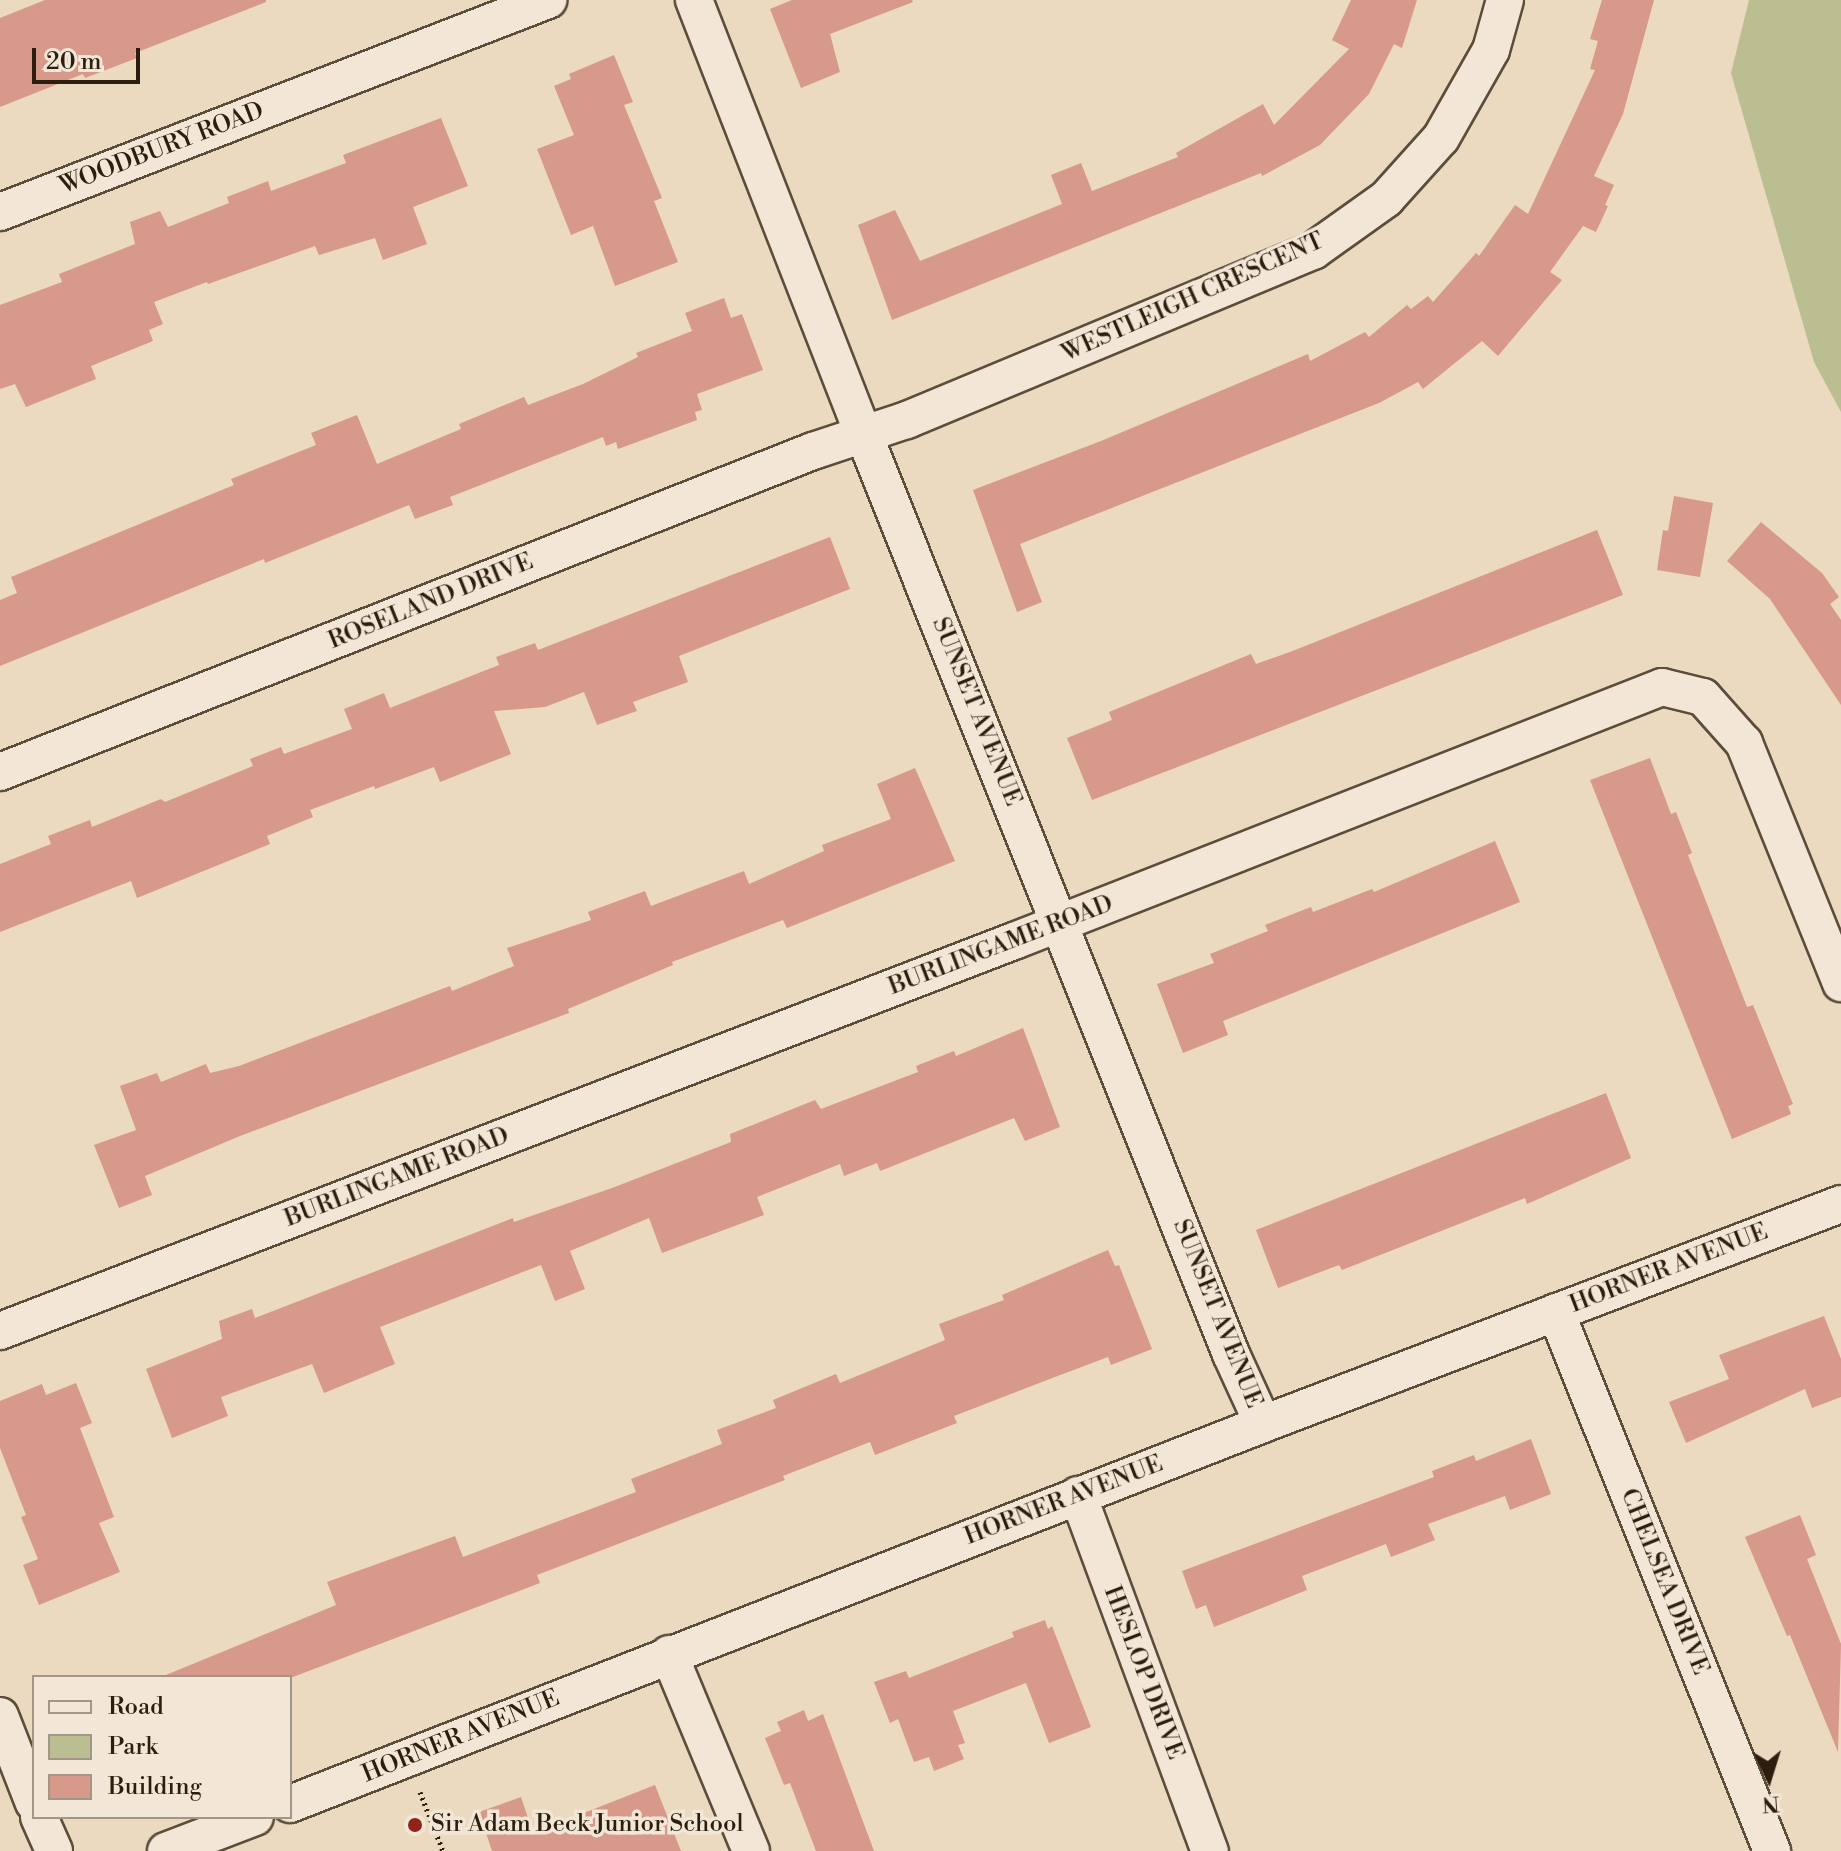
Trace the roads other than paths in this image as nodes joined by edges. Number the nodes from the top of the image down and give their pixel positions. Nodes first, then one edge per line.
1 (548, 0) edge
2 (694, 0) edge
3 (1505, 0) edge
4 (0, 212) edge
5 (864, 435) junction
6 (0, 772) edge
7 (1061, 922) junction
8 (1841, 983) edge
9 (1841, 1204) edge
10 (1556, 1312) junction
11 (0, 1331) edge
12 (1263, 1424) junction
13 (1078, 1495) junction
14 (669, 1654) junction
15 (0, 1716) edge
16 (32, 1798) edge
17 (292, 1803) edge
18 (40, 1819) edge
19 (250, 1819) edge
20 (54, 1851) edge
21 (166, 1851) edge
22 (751, 1851) edge
23 (1210, 1851) edge
24 (1772, 1851) edge

1 - 4 street, WOODBURY ROAD
2 - 5 street, SUNSET AVENUE
3 - 5 street, WESTLEIGH CRESCENT
5 - 6 street, ROSELAND DRIVE
5 - 7 street, SUNSET AVENUE
7 - 8 street, BURLINGAME ROAD
7 - 11 street, BURLINGAME ROAD
7 - 12 street, SUNSET AVENUE
9 - 10 street, HORNER AVENUE
10 - 12 street, HORNER AVENUE
10 - 24 street, CHELSEA DRIVE
12 - 13 street, HORNER AVENUE
13 - 14 street, HORNER AVENUE
13 - 23 street, HESLOP DRIVE
14 - 17 street, HORNER AVENUE
14 - 22 street
15 - 16 street
18 - 20 street
19 - 21 street

